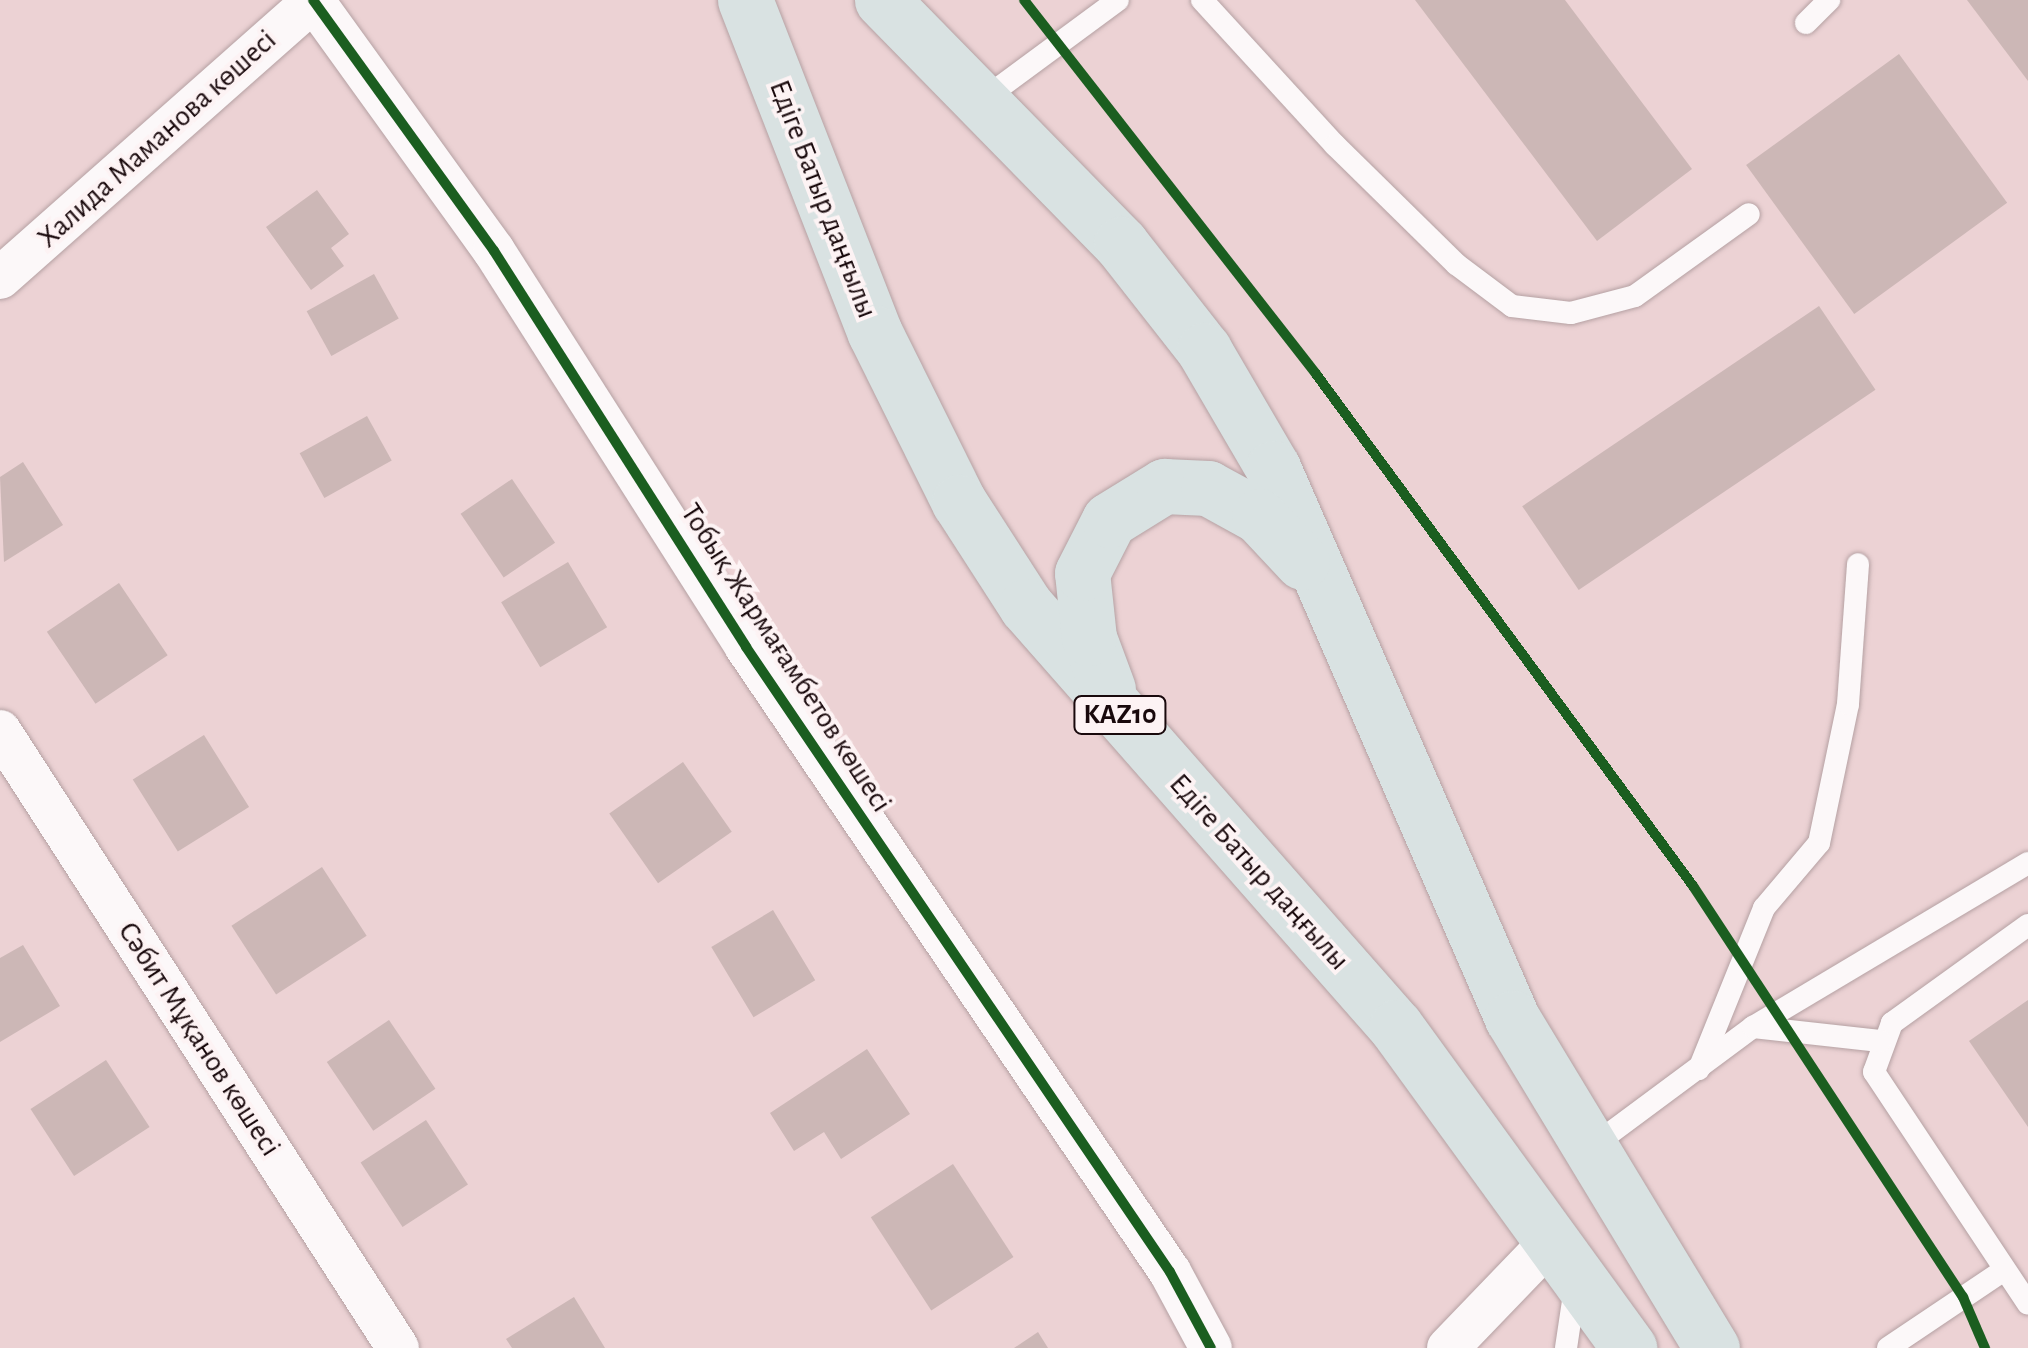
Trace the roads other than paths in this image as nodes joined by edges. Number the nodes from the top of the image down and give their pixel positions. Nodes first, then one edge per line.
1 (313, 0) edge
2 (745, 0) edge
3 (882, 0) edge
4 (1118, 0) edge
5 (1202, 0) edge
6 (1829, 0) edge
7 (1806, 22) dead end
8 (985, 98) junction
9 (1749, 214) dead end
10 (0, 278) edge
11 (1858, 564) dead end
12 (1328, 590) junction
13 (1117, 712) junction
14 (0, 730) edge
15 (2028, 864) edge
16 (2028, 925) edge
17 (1753, 1027) junction
18 (1880, 1041) junction
19 (1699, 1069) junction
20 (1590, 1148) junction
21 (1567, 1253) junction
22 (2000, 1272) junction
23 (2028, 1304) edge
24 (398, 1348) edge
25 (1211, 1348) edge
26 (1448, 1348) edge
27 (1566, 1348) edge
28 (1629, 1348) edge
29 (1712, 1348) edge
30 (1888, 1348) edge

1 - 10 street, Халида Маманова көшесі
1 - 25 street, Тобық Жармағамбетов көшесі
2 - 13 main road, Едіге Батыр даңғылы / KAZ10
3 - 8 main road
4 - 8 lane
5 - 9 lane
6 - 7 lane
8 - 12 main road
11 - 19 lane
12 - 13 main road
12 - 20 main road
13 - 21 main road, Едіге Батыр даңғылы / KAZ10
14 - 24 street, Сәбит Мұқанов көшесі
15 - 17 lane
16 - 18 lane
17 - 18 lane
17 - 19 lane
18 - 22 lane
19 - 20 lane
20 - 29 main road
21 - 26 street
21 - 27 lane
21 - 28 main road, Едіге Батыр даңғылы / KAZ10
22 - 23 lane
22 - 30 lane

